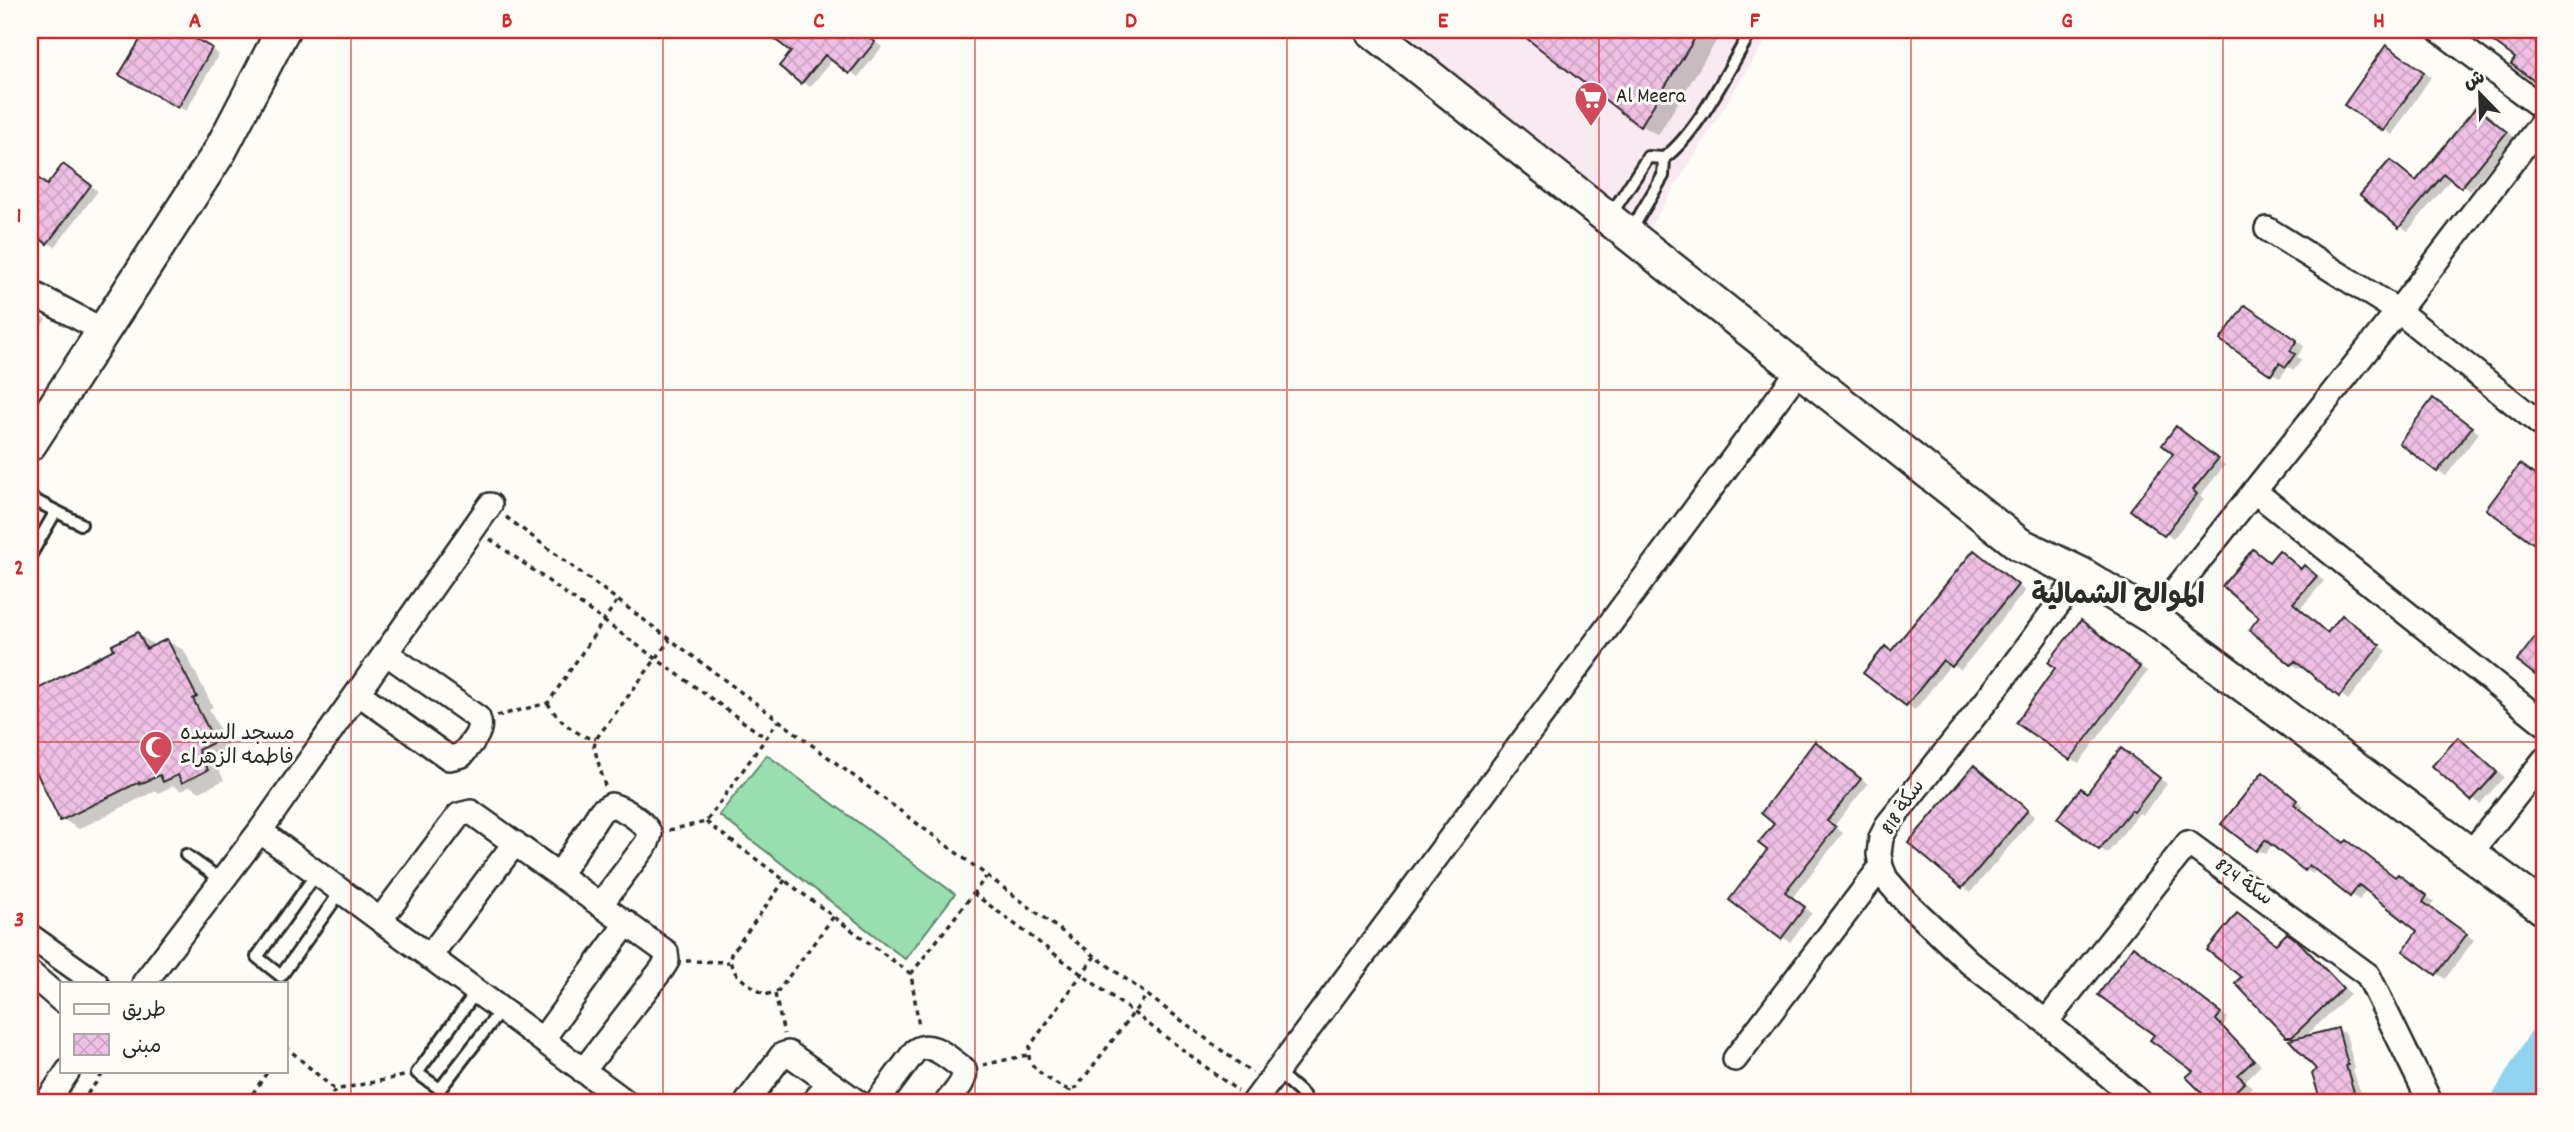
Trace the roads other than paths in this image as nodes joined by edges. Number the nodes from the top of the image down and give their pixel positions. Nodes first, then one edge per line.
1 (283, 30) edge
2 (1371, 30) edge
3 (1752, 30) edge
4 (2440, 30) edge
5 (2544, 109) edge
6 (2544, 120) edge
7 (1664, 158) junction
8 (1619, 227) junction
9 (2267, 229) dead end
10 (30, 292) edge
11 (2398, 311) junction
12 (102, 330) junction
13 (1799, 370) junction
14 (2544, 428) edge
15 (30, 444) edge
16 (2254, 491) junction
17 (30, 498) edge
18 (490, 505) road end
19 (56, 511) junction
20 (81, 524) dead end
21 (30, 556) edge
22 (2081, 574) junction
23 (2153, 618) junction
24 (386, 653) junction
25 (358, 693) junction
26 (2544, 723) edge
27 (2544, 760) edge
28 (260, 831) junction
29 (515, 843) junction
30 (2470, 854) junction
31 (186, 855) dead end
32 (1881, 867) junction
33 (317, 873) junction
34 (559, 875) junction
35 (223, 880) junction
36 (341, 891) junction
37 (600, 905) junction
38 (2544, 909) edge
39 (380, 920) junction
40 (626, 923) junction
41 (30, 936) edge
42 (429, 957) junction
43 (30, 973) edge
44 (95, 982) edge
45 (145, 982) edge
46 (476, 992) junction
47 (60, 999) edge
48 (501, 1010) junction
49 (2046, 1022) junction
50 (542, 1040) junction
51 (1735, 1059) dead end
52 (583, 1071) junction
53 (67, 1072) edge
54 (829, 1082) junction
55 (1260, 1088) edge
56 (47, 1102) edge
57 (626, 1102) edge
58 (747, 1102) edge
59 (814, 1102) edge
60 (857, 1102) edge
61 (877, 1102) edge
62 (947, 1102) edge
63 (1307, 1102) edge
64 (2140, 1102) edge
65 (2430, 1102) edge

1 - 12 street
2 - 8 street
3 - 7 lane
4 - 5 street
6 - 11 street
7 - 8 lane
7 - 8 lane
8 - 13 street
9 - 11 street
10 - 12 street
11 - 14 street
11 - 16 street
12 - 15 street
13 - 22 street
13 - 55 street
16 - 23 street
16 - 26 street
17 - 19 lane
18 - 24 street
19 - 20 lane
19 - 21 lane
22 - 23 street
22 - 32 street, سكة 818
23 - 30 street
24 - 25 street
24 - 25 street
25 - 28 street
27 - 30 street
28 - 33 street
28 - 35 street
29 - 34 street
29 - 39 street
29 - 42 street
30 - 38 street
31 - 35 lane
32 - 49 street, سكة 818
32 - 51 street
33 - 36 street
33 - 36 lane
34 - 37 street
34 - 37 street
35 - 45 street
36 - 39 street
37 - 40 street
39 - 42 street
40 - 50 street
40 - 52 street
41 - 44 street
42 - 46 street
43 - 47 street
46 - 48 street
46 - 48 lane
48 - 50 street
49 - 64 street, سكة 818
49 - 65 street, سكة 824
50 - 52 street
52 - 57 street
53 - 56 street
54 - 58 street
54 - 59 street
54 - 60 street
55 - 63 lane
61 - 62 street

